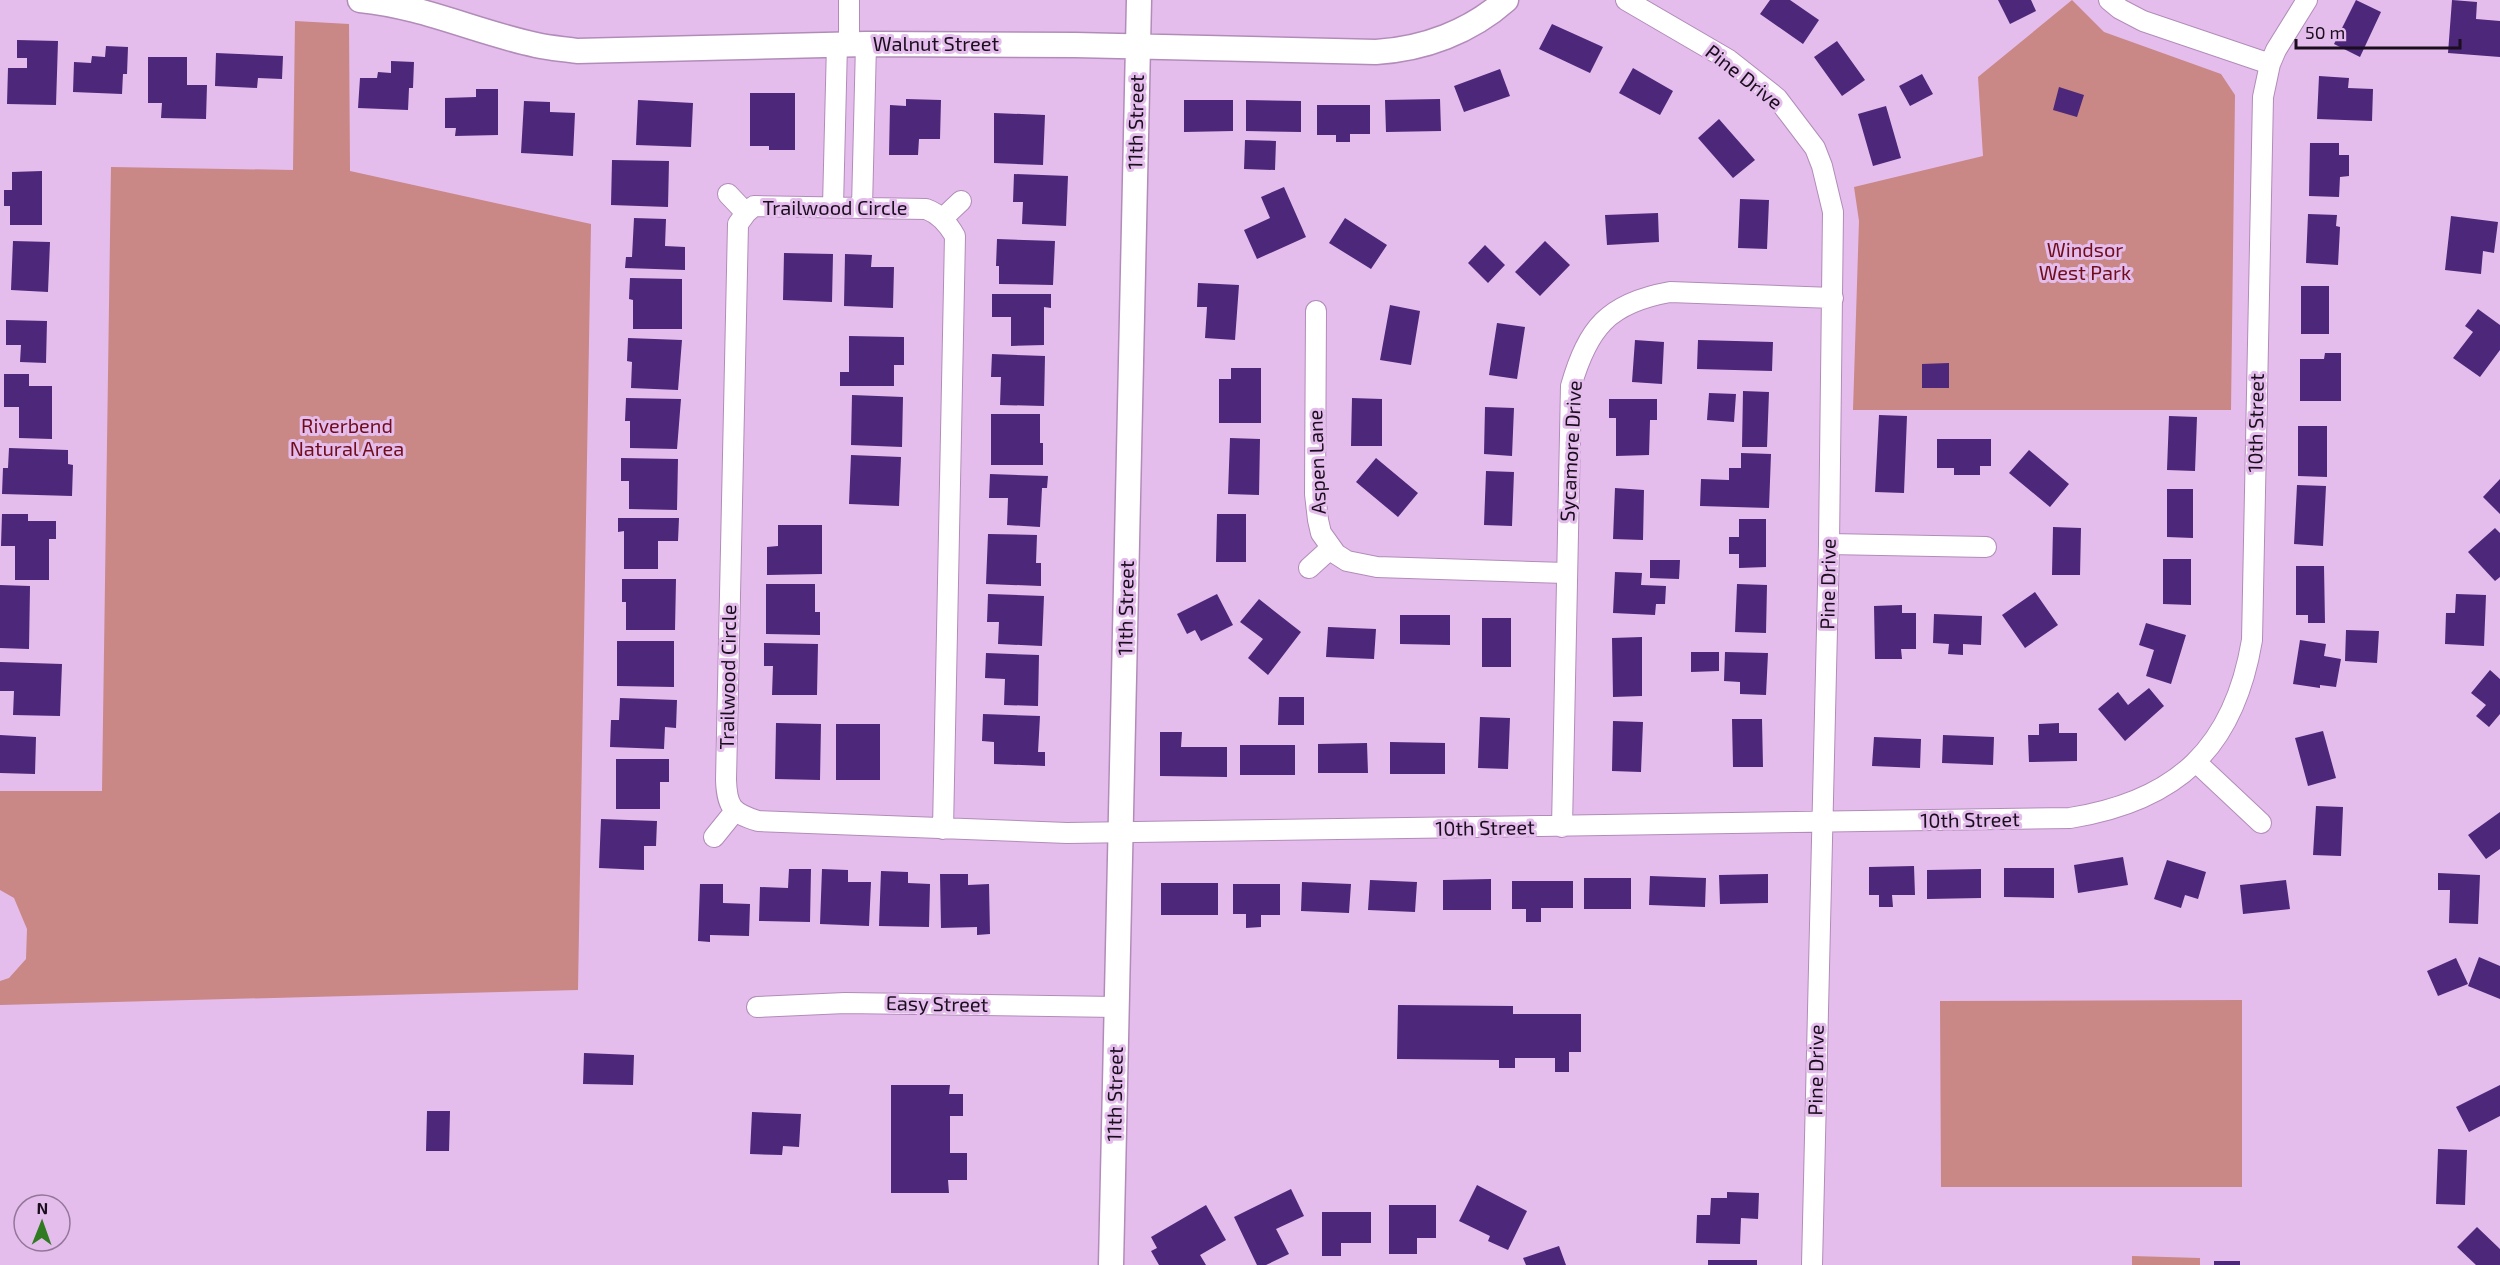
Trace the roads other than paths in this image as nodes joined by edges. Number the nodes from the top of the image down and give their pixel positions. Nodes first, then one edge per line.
1 (360, 0) edge
2 (849, 0) edge
3 (1138, 0) edge
4 (1506, 0) edge
5 (1626, 0) edge
6 (2109, 0) edge
7 (2307, 0) edge
8 (851, 44) junction
9 (1138, 47) junction
10 (2270, 64) junction
11 (728, 194) dead end
12 (961, 201) dead end
13 (833, 206) junction
14 (862, 207) junction
15 (746, 213) junction
16 (942, 219) junction
17 (1833, 298) junction
18 (1316, 311) dead end
19 (1829, 544) junction
20 (1986, 547) dead end
21 (1331, 548) junction
22 (1309, 568) dead end
23 (1566, 573) junction
24 (2196, 762) junction
25 (735, 811) junction
26 (1822, 822) junction
27 (2261, 823) dead end
28 (1562, 827) junction
29 (944, 829) junction
30 (1121, 833) junction
31 (714, 837) dead end
32 (757, 1007) dead end
33 (1117, 1007) junction
34 (1111, 1265) edge
35 (1812, 1265) edge

1 - 8 street, Walnut Street
2 - 8 street
3 - 9 street, 11th Street
4 - 9 street, Walnut Street
5 - 17 street, Pine Drive
6 - 10 street
7 - 10 street, 10th Street
8 - 9 street, Walnut Street
8 - 13 street
8 - 14 street
9 - 30 street, 11th Street
10 - 24 street, 10th Street
11 - 15 street
12 - 16 street
13 - 14 street, Trailwood Circle
13 - 15 street, Trailwood Circle
14 - 16 street, Trailwood Circle
15 - 25 street, Trailwood Circle
16 - 29 street
17 - 19 street, Pine Drive
17 - 23 street, Sycamore Drive
18 - 21 street, Aspen Lane
19 - 20 street
19 - 26 street, Pine Drive
21 - 22 street
21 - 23 street
23 - 28 street, Sycamore Drive
24 - 26 street, 10th Street
24 - 27 street
25 - 29 street
25 - 31 street
26 - 28 street, 10th Street
26 - 35 street, Pine Drive
28 - 30 street, 10th Street
29 - 30 street, 10th Street
30 - 33 street, 11th Street
32 - 33 street, Easy Street
33 - 34 street, 11th Street

